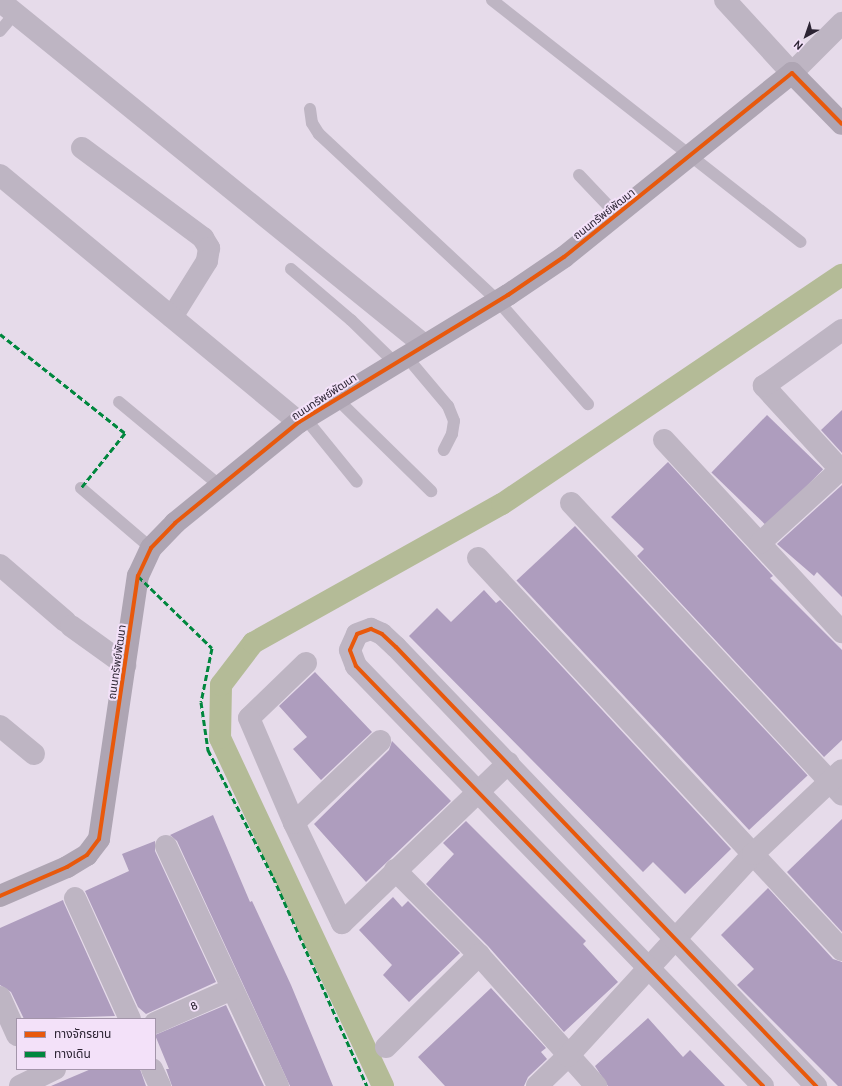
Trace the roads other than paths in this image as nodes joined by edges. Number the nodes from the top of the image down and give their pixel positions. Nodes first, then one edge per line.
1 (492, 0) edge
2 (725, 0) edge
3 (7, 7) edge
4 (842, 23) edge
5 (0, 31) edge
6 (792, 73) junction
7 (310, 109) dead end
8 (842, 124) edge
9 (82, 148) dead end
10 (691, 154) junction
11 (579, 175) dead end
12 (0, 176) edge
13 (618, 216) junction
14 (801, 242) dead end
15 (291, 269) dead end
16 (498, 301) junction
17 (172, 317) junction
18 (842, 330) edge
19 (408, 354) junction
20 (337, 399) junction
21 (119, 402) dead end
22 (588, 404) dead end
23 (302, 420) junction
24 (664, 440) dead end
25 (444, 450) dead end
26 (841, 468) edge
27 (357, 482) dead end
28 (220, 486) junction
29 (81, 488) dead end
30 (431, 491) dead end
31 (571, 503) dead end
32 (760, 543) junction
33 (151, 548) junction
34 (478, 558) dead end
35 (0, 565) edge
36 (839, 624) edge
37 (306, 663) dead end
38 (125, 665) junction
39 (0, 726) edge
40 (380, 741) dead end
41 (34, 754) dead end
42 (508, 763) junction
43 (838, 782) edge
44 (479, 790) junction
45 (294, 823) junction
46 (166, 846) dead end
47 (753, 854) junction
48 (395, 870) junction
49 (0, 896) edge
50 (75, 898) dead end
51 (677, 938) junction
52 (842, 950) edge
53 (479, 955) junction
54 (649, 969) junction
55 (232, 989) junction
56 (0, 997) edge
57 (130, 1018) edge
58 (156, 1023) edge
59 (16, 1033) edge
60 (386, 1048) dead end
61 (568, 1056) junction
62 (152, 1070) edge
63 (160, 1086) edge
64 (278, 1086) edge
65 (537, 1086) edge
66 (596, 1086) edge
67 (763, 1086) edge
68 (816, 1086) edge

1 - 10 lane
2 - 6 street
3 - 5 lane
3 - 19 street
4 - 6 street
6 - 8 street
6 - 10 street, ถนนทรัพย์พัฒนา
7 - 16 lane
9 - 17 street
10 - 13 street, ถนนทรัพย์พัฒนา
10 - 14 lane
11 - 13 lane
12 - 17 street
13 - 16 street, ถนนทรัพย์พัฒนา
15 - 19 lane
16 - 19 street, ถนนทรัพย์พัฒนา
16 - 22 lane
17 - 23 street
18 - 26 street
19 - 20 street, ถนนทรัพย์พัฒนา
19 - 25 lane
20 - 23 street, ถนนทรัพย์พัฒนา
20 - 30 lane
21 - 28 lane
23 - 27 lane
23 - 28 street, ถนนทรัพย์พัฒนา
24 - 32 street
26 - 32 street
28 - 33 street, ถนนทรัพย์พัฒนา
29 - 33 lane
31 - 43 street
32 - 36 street
33 - 38 street, ถนนทรัพย์พัฒนา
34 - 47 street
35 - 38 street
37 - 45 street
38 - 49 street, ถนนทรัพย์พัฒนา
39 - 41 street
40 - 45 street
42 - 44 street
42 - 44 street
42 - 51 street
43 - 47 street
44 - 48 street
44 - 54 street
45 - 48 street
46 - 55 street
47 - 51 street
47 - 52 street
48 - 53 street
50 - 57 street
51 - 54 street
51 - 68 street
53 - 60 street
53 - 61 street
54 - 61 street
54 - 67 street
55 - 58 street, 8
55 - 64 street
56 - 59 street
61 - 65 street
61 - 66 street
62 - 63 street

